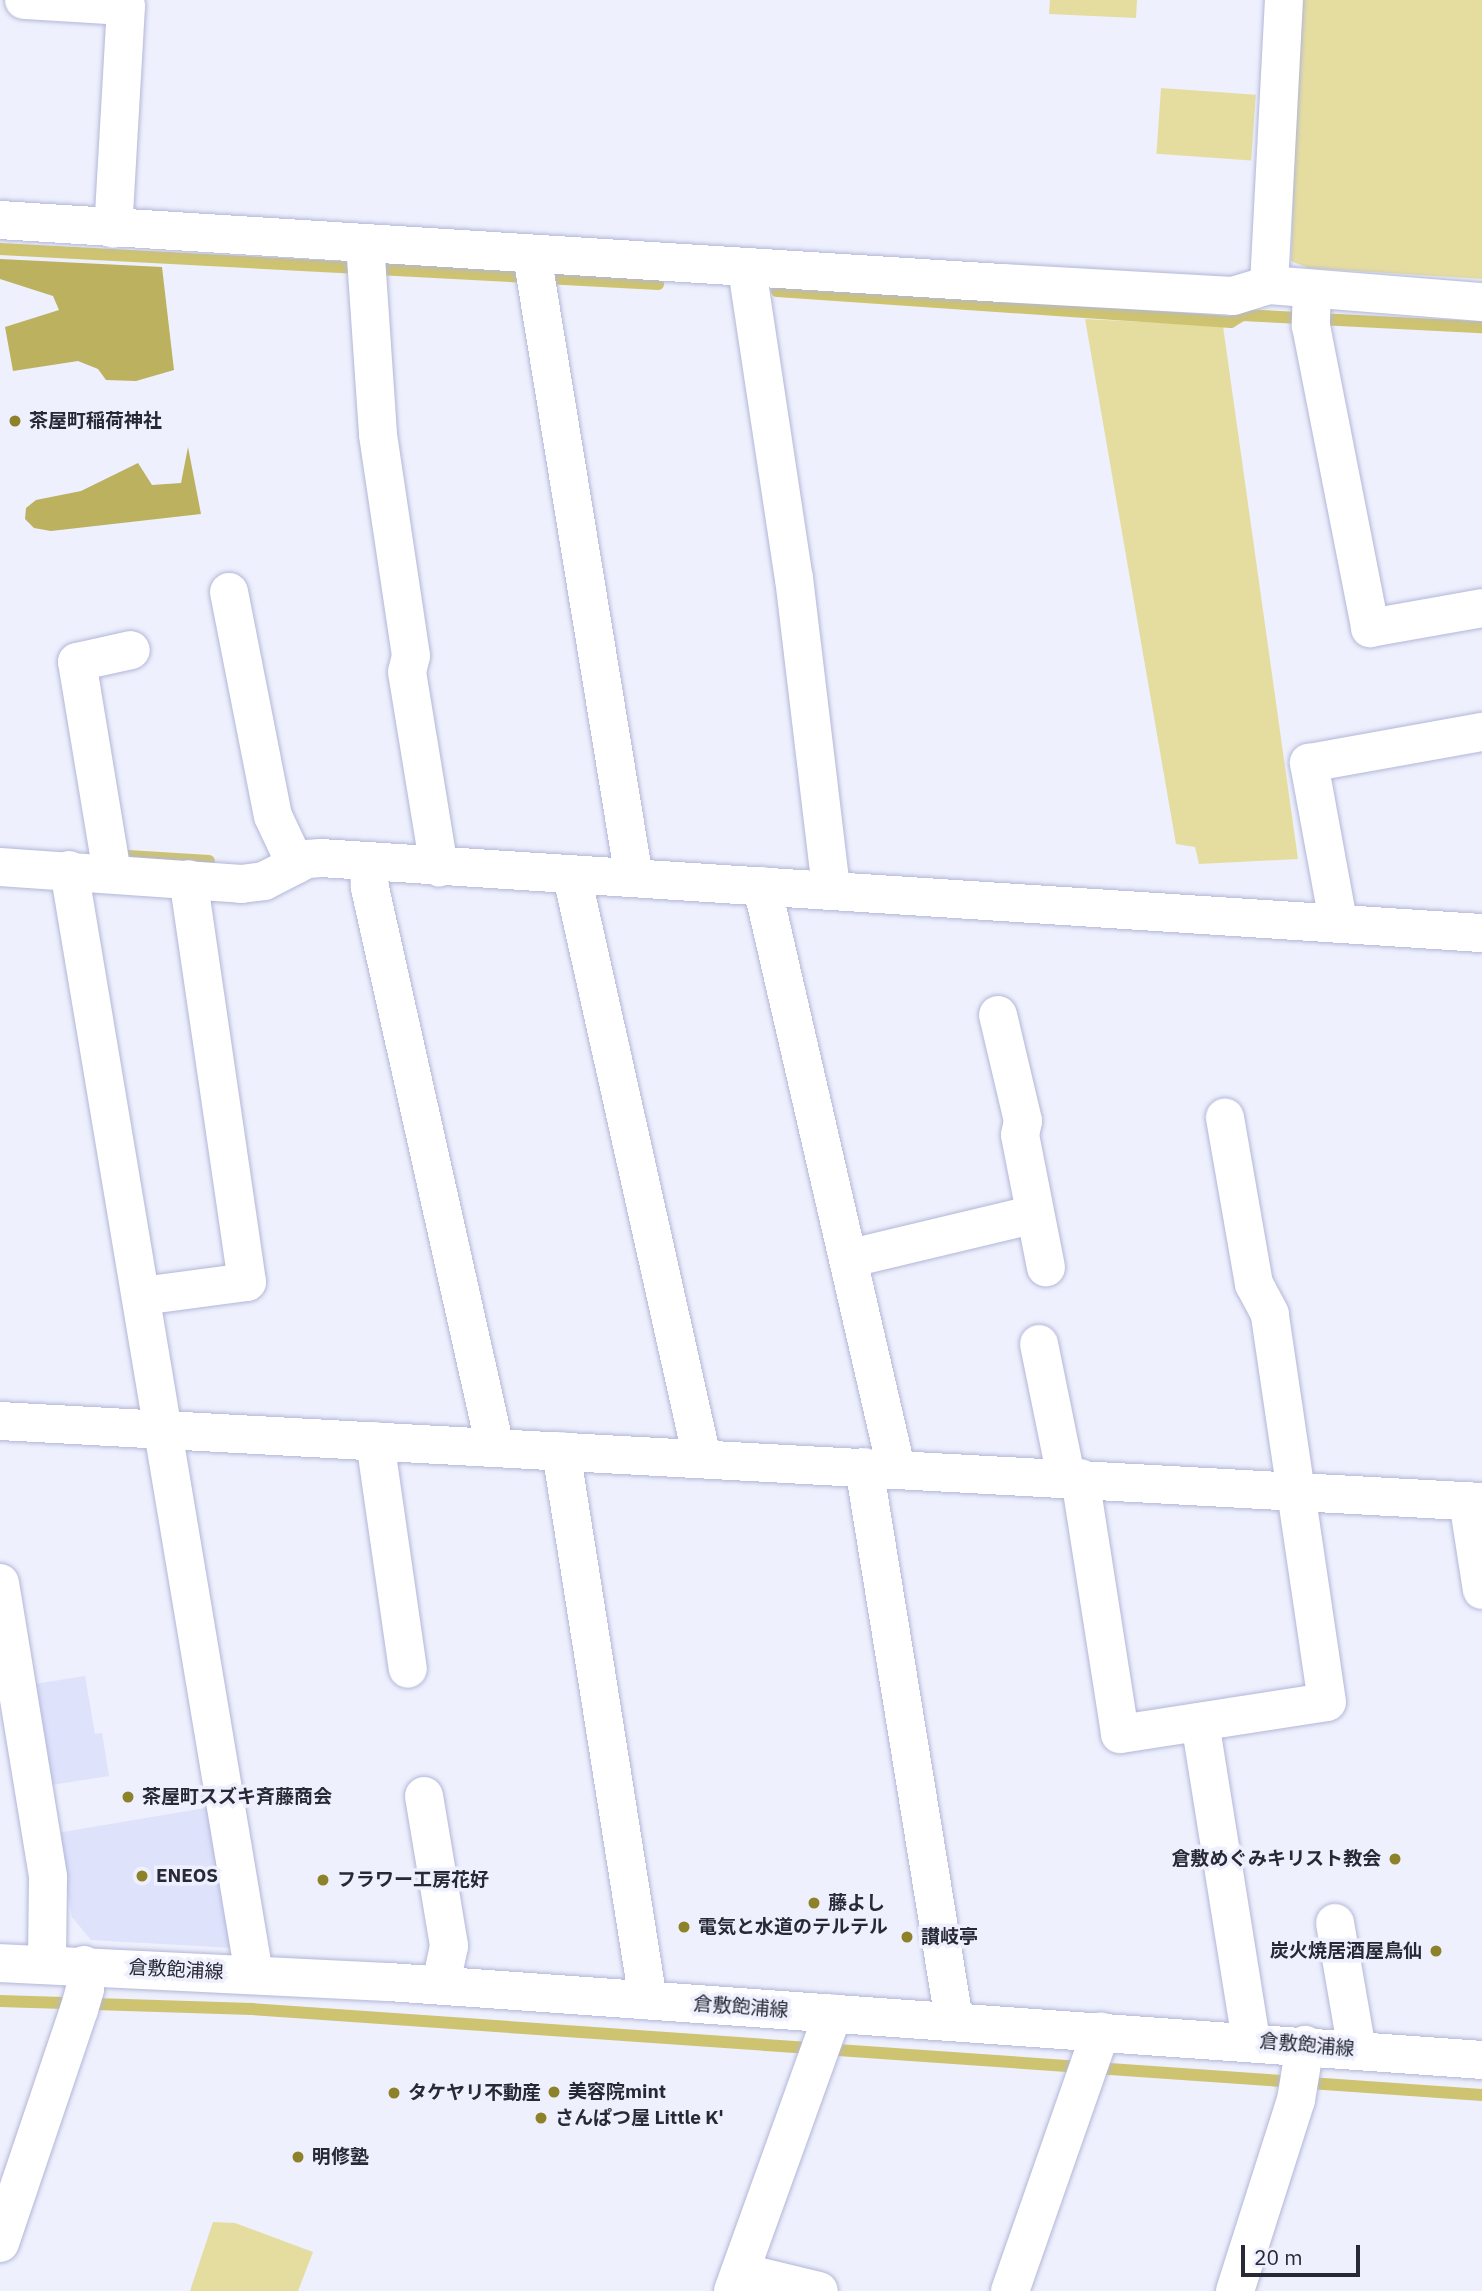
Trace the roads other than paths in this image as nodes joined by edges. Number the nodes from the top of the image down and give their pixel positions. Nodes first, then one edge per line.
1 (24, 0) edge
2 (1284, 0) edge
3 (0, 220) edge
4 (113, 229) junction
5 (366, 256) junction
6 (535, 269) junction
7 (747, 269) junction
8 (1269, 285) junction
9 (1482, 302) edge
10 (1312, 307) junction
11 (229, 592) dead end
12 (1482, 608) edge
13 (131, 650) dead end
14 (1482, 732) edge
15 (296, 865) junction
16 (0, 867) edge
17 (439, 867) junction
18 (69, 870) junction
19 (112, 873) junction
20 (369, 873) junction
21 (634, 878) junction
22 (188, 879) junction
23 (573, 886) junction
24 (831, 888) junction
25 (764, 896) junction
26 (1338, 921) junction
27 (1482, 933) edge
28 (998, 1015) dead end
29 (1226, 1118) dead end
30 (1035, 1214) junction
31 (851, 1258) junction
32 (1046, 1267) dead end
33 (142, 1296) junction
34 (1039, 1344) dead end
35 (0, 1420) edge
36 (166, 1437) junction
37 (495, 1447) junction
38 (375, 1451) junction
39 (702, 1458) junction
40 (562, 1459) junction
41 (873, 1475) junction
42 (1077, 1487) junction
43 (1299, 1501) junction
44 (1472, 1510) edge
45 (0, 1583) edge
46 (1482, 1590) edge
47 (408, 1670) dead end
48 (1200, 1722) junction
49 (424, 1796) dead end
50 (1335, 1923) dead end
51 (0, 1963) edge
52 (47, 1965) junction
53 (254, 1974) junction
54 (441, 1986) junction
55 (82, 1990) junction
56 (649, 2000) junction
57 (954, 2020) junction
58 (823, 2038) junction
59 (1251, 2040) junction
60 (1357, 2050) junction
61 (1092, 2056) junction
62 (1482, 2060) edge
63 (1301, 2070) junction
64 (0, 2243) edge
65 (737, 2282) edge
66 (819, 2291) edge
67 (1010, 2291) edge
68 (1235, 2291) edge

1 - 4 street
2 - 8 street
3 - 4 street
4 - 5 street
5 - 6 street
5 - 17 street
6 - 7 street
6 - 21 street
7 - 8 street
7 - 24 street
8 - 10 street
9 - 10 street
10 - 12 street
11 - 15 street
13 - 19 street
14 - 26 street
15 - 20 street
15 - 22 street
16 - 18 street
17 - 20 street
17 - 23 street
18 - 19 street
18 - 33 street
19 - 22 street
20 - 37 street
21 - 23 street
21 - 25 street
22 - 33 street
23 - 39 street
24 - 25 street
24 - 26 street
25 - 31 street
26 - 27 street
28 - 30 street
29 - 43 street
30 - 31 street
30 - 32 street
31 - 41 street
33 - 36 street
34 - 42 street
35 - 36 street
36 - 38 street
36 - 53 street
37 - 38 street
37 - 40 street
38 - 47 street
39 - 40 street
39 - 41 street
40 - 56 street
41 - 42 street
41 - 57 street
42 - 43 street
42 - 48 street
43 - 44 street
43 - 48 street
44 - 46 street
45 - 52 street
48 - 59 street
49 - 54 street
50 - 60 street
51 - 52 street, 倉敷飽浦線
52 - 55 street, 倉敷飽浦線
53 - 54 street, 倉敷飽浦線
53 - 55 street, 倉敷飽浦線
54 - 56 street, 倉敷飽浦線
55 - 64 street
56 - 58 street, 倉敷飽浦線
57 - 58 street, 倉敷飽浦線
57 - 61 street, 倉敷飽浦線
58 - 65 street
59 - 61 street, 倉敷飽浦線
59 - 63 street, 倉敷飽浦線
60 - 62 street, 倉敷飽浦線
60 - 63 street, 倉敷飽浦線
61 - 67 street
63 - 68 street
65 - 66 street

